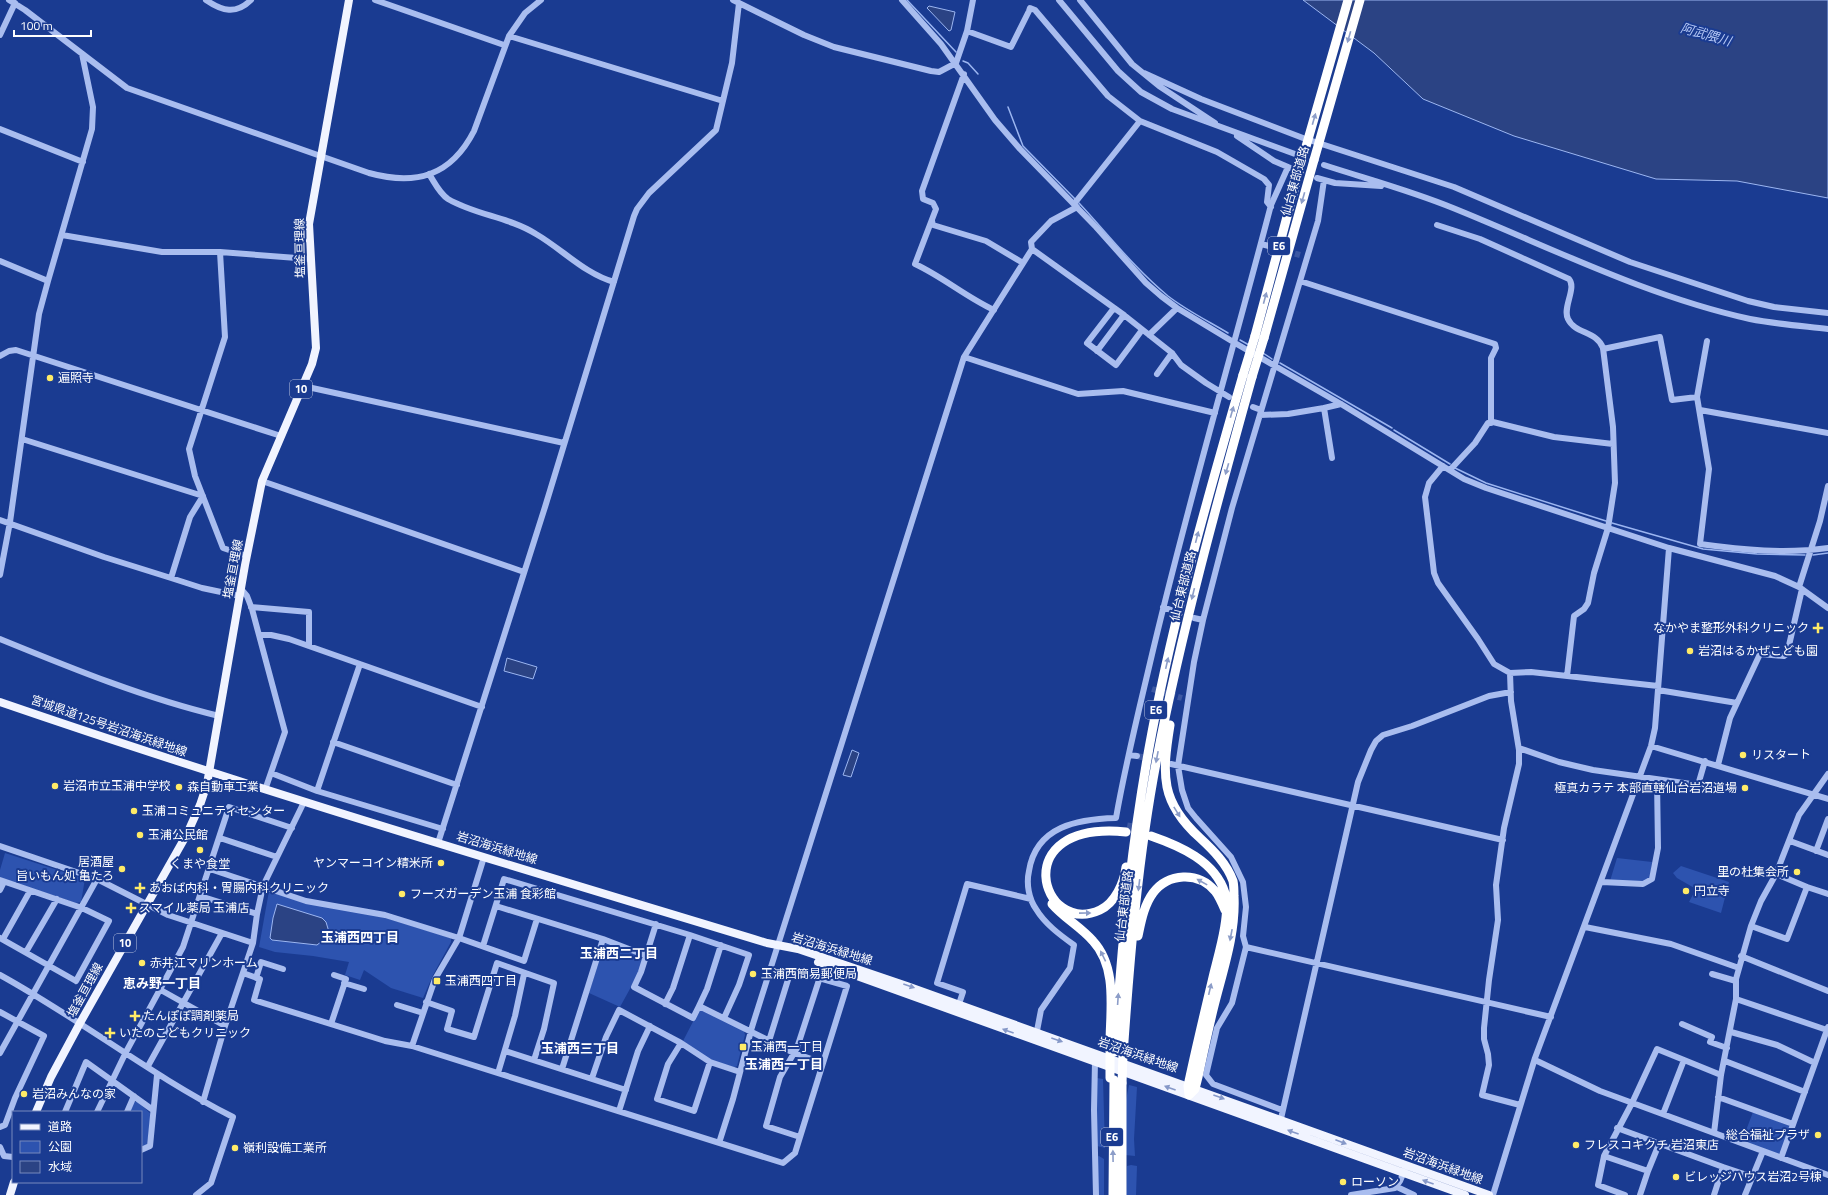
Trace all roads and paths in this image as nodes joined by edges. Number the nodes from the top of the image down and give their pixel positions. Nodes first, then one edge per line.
1 (206, 0) edge
2 (251, 0) edge
3 (349, 0) edge
4 (375, 0) edge
5 (541, 0) edge
6 (902, 0) edge
7 (973, 0) edge
8 (1060, 0) edge
9 (1080, 0) edge
10 (1348, 0) edge
11 (1360, 0) edge
12 (12, 2) edge
13 (736, 2) edge
14 (967, 31) junction
15 (0, 35) edge
16 (508, 36) junction
17 (504, 45) junction
18 (82, 54) junction
19 (956, 63) junction
20 (1144, 73) junction
21 (964, 74) junction
22 (723, 101) junction
23 (1140, 121) junction
24 (0, 129) edge
25 (1226, 129) junction
26 (321, 155) junction
27 (1299, 155) junction
28 (83, 162) junction
29 (1324, 165) dead end
30 (1288, 167) junction
31 (1295, 170) dead end
32 (430, 174) junction
33 (1317, 178) dead end
34 (1324, 180) junction
35 (1392, 188) junction
36 (1076, 206) junction
37 (1271, 207) junction
38 (932, 221) junction
39 (1437, 225) dead end
40 (62, 235) junction
41 (1261, 244) junction
42 (1269, 246) tunnel mouth
43 (1032, 249) junction
44 (220, 252) junction
45 (1300, 255) tunnel mouth
46 (1307, 258) junction
47 (310, 259) junction
48 (0, 261) edge
49 (1023, 263) junction
50 (48, 281) junction
51 (1300, 281) junction
52 (614, 282) junction
53 (1114, 308) junction
54 (1177, 308) junction
55 (994, 310) junction
56 (1828, 313) edge
57 (1124, 315) junction
58 (1828, 329) edge
59 (1142, 330) junction
60 (1149, 335) junction
61 (1259, 337) junction
62 (1707, 341) dead end
63 (1235, 343) junction
64 (1603, 350) junction
65 (1098, 351) junction
66 (1172, 353) junction
67 (0, 356) edge
68 (33, 356) junction
69 (964, 357) junction
70 (1274, 365) junction
71 (1157, 374) dead end
72 (303, 386) junction
73 (1221, 392) junction
74 (1229, 397) dead end
75 (1697, 397) junction
76 (1341, 404) junction
77 (1252, 407) dead end
78 (1324, 408) junction
79 (201, 410) junction
80 (1700, 410) junction
81 (1261, 412) junction
82 (1215, 413) junction
83 (1491, 423) junction
84 (1828, 434) edge
85 (281, 436) junction
86 (22, 440) junction
87 (564, 443) junction
88 (1613, 444) junction
89 (1332, 458) dead end
90 (1443, 466) junction
91 (1450, 470) junction
92 (262, 481) junction
93 (1828, 486) edge
94 (203, 496) junction
95 (0, 520) edge
96 (10, 522) junction
97 (1608, 528) junction
98 (1669, 548) junction
99 (1828, 548) edge
100 (1811, 550) junction
101 (247, 556) junction
102 (524, 572) junction
103 (0, 575) edge
104 (171, 578) junction
105 (1800, 588) junction
106 (240, 592) junction
107 (251, 606) junction
108 (1163, 607) junction
109 (1828, 608) edge
110 (1190, 609) junction
111 (1171, 610) dead end
112 (1194, 618) dead end
113 (1203, 620) junction
114 (259, 635) junction
115 (0, 639) edge
116 (309, 646) junction
117 (360, 664) junction
118 (1510, 673) junction
119 (1567, 676) junction
120 (1162, 684) junction
121 (1144, 688) junction
122 (1658, 688) junction
123 (1152, 689) tunnel mouth
124 (1511, 692) junction
125 (1182, 698) tunnel mouth
126 (1189, 699) junction
127 (0, 702) edge
128 (1737, 703) junction
129 (482, 706) junction
130 (219, 716) junction
131 (333, 742) junction
132 (1651, 746) junction
133 (1519, 748) junction
134 (1129, 755) junction
135 (1137, 756) tunnel mouth
136 (1705, 761) junction
137 (1171, 764) dead end
138 (1178, 766) junction
139 (1718, 766) junction
140 (210, 773) junction
141 (270, 773) junction
142 (1828, 774) edge
143 (1640, 778) junction
144 (1658, 780) junction
145 (457, 785) junction
146 (265, 790) junction
147 (317, 791) junction
148 (1814, 794) junction
149 (1828, 799) edge
150 (304, 802) junction
151 (1353, 806) junction
152 (1828, 819) edge
153 (292, 828) junction
154 (443, 829) junction
155 (220, 838) junction
156 (1503, 840) junction
157 (1790, 841) junction
158 (438, 843) junction
159 (0, 846) edge
160 (1816, 851) junction
161 (277, 856) junction
162 (1828, 856) edge
163 (484, 857) junction
164 (210, 869) junction
165 (1776, 874) junction
166 (97, 879) junction
167 (2, 881) edge
168 (1602, 882) junction
169 (263, 886) junction
170 (1807, 887) junction
171 (0, 890) edge
172 (30, 891) junction
173 (1828, 894) edge
174 (200, 896) junction
175 (1234, 896) junction
176 (1031, 898) junction
177 (57, 899) junction
178 (147, 905) junction
179 (496, 906) junction
180 (82, 908) junction
181 (1226, 912) junction
182 (257, 914) junction
183 (537, 919) junction
184 (191, 923) junction
185 (656, 924) junction
186 (1751, 926) junction
187 (1585, 927) junction
188 (222, 933) junction
189 (690, 935) junction
190 (1, 938) edge
191 (459, 938) junction
192 (602, 939) junction
193 (253, 943) junction
194 (721, 944) junction
195 (483, 946) junction
196 (778, 946) junction
197 (1246, 947) junction
198 (26, 952) junction
199 (647, 956) junction
200 (1741, 956) junction
201 (1315, 964) junction
202 (50, 966) junction
203 (1739, 968) junction
204 (283, 969) dead end
205 (243, 973) junction
206 (524, 974) junction
207 (1712, 974) dead end
208 (0, 975) edge
209 (334, 975) dead end
210 (820, 977) junction
211 (256, 978) junction
212 (1736, 981) junction
213 (344, 983) junction
214 (159, 989) junction
215 (364, 989) dead end
216 (1828, 991) edge
217 (33, 993) junction
218 (1736, 999) junction
219 (426, 1002) junction
220 (1488, 1002) junction
221 (183, 1004) junction
222 (665, 1004) junction
223 (959, 1004) junction
224 (397, 1005) dead end
225 (700, 1006) junction
226 (0, 1012) edge
227 (422, 1013) junction
228 (1551, 1017) junction
229 (724, 1018) junction
230 (18, 1022) junction
231 (80, 1023) junction
232 (331, 1024) junction
233 (1682, 1024) dead end
234 (225, 1026) junction
235 (650, 1026) junction
236 (1827, 1029) edge
237 (750, 1031) junction
238 (1731, 1032) junction
239 (1036, 1037) junction
240 (769, 1041) junction
241 (681, 1043) junction
242 (412, 1046) junction
243 (1727, 1048) junction
244 (505, 1051) junction
245 (126, 1052) junction
246 (1116, 1052) junction
247 (0, 1053) edge
248 (794, 1053) junction
249 (534, 1060) junction
250 (1535, 1060) junction
251 (1684, 1060) junction
252 (1095, 1061) junction
253 (1725, 1061) junction
254 (710, 1062) junction
255 (822, 1063) junction
256 (1815, 1063) junction
257 (148, 1066) junction
258 (562, 1069) junction
259 (740, 1072) junction
260 (498, 1073) junction
261 (158, 1075) junction
262 (1721, 1075) junction
263 (592, 1078) junction
264 (112, 1079) junction
265 (1115, 1080) junction
266 (626, 1090) junction
267 (1191, 1090) junction
268 (1804, 1092) junction
269 (134, 1096) junction
270 (1718, 1097) junction
271 (203, 1102) junction
272 (1632, 1103) junction
273 (1520, 1105) junction
274 (153, 1110) junction
275 (1282, 1110) junction
276 (36, 1111) edge
277 (65, 1111) edge
278 (97, 1111) edge
279 (127, 1111) edge
280 (619, 1111) junction
281 (1663, 1114) junction
282 (1280, 1123) junction
283 (1793, 1124) junction
284 (0, 1127) edge
285 (1617, 1128) junction
286 (1714, 1133) junction
287 (800, 1137) junction
288 (719, 1143) junction
289 (1659, 1144) junction
290 (0, 1147) edge
291 (142, 1150) edge
292 (1763, 1151) junction
293 (1604, 1156) junction
294 (12, 1157) edge
295 (1781, 1158) junction
296 (1723, 1167) junction
297 (1405, 1169) junction
298 (1648, 1171) junction
299 (1828, 1175) edge
300 (1753, 1177) junction
301 (14, 1183) edge
302 (1397, 1186) junction
303 (10, 1195) edge
304 (196, 1195) edge
305 (1096, 1195) edge
306 (1113, 1195) edge
307 (1122, 1195) edge
308 (1352, 1195) edge
309 (1414, 1195) edge
310 (1465, 1195) edge
311 (1489, 1195) edge
312 (1493, 1195) edge
313 (1625, 1195) edge
314 (1640, 1195) edge
315 (1714, 1195) edge
316 (1745, 1195) edge

1 - 2 street
3 - 26 main road, 塩釜亘理線 / 10
4 - 17 street
5 - 16 street
6 - 19 street
7 - 14 street
8 - 25 street
9 - 20 street
27 -> 10 highway, 仙台東部道路 / E6, bridge
11 -> 61 highway, 仙台東部道路 / E6, bridge
12 - 15 street
12 - 18 street
13 - 19 street
13 - 22 street
14 - 19 street
14 - 23 street
16 - 17 street
16 - 22 street
17 - 32 street
18 - 26 street
18 - 28 street
19 - 21 street
20 - 25 street
20 - 56 street
21 - 36 street
21 - 38 street
22 - 52 street
23 - 36 street
23 - 37 street
24 - 28 street
25 - 27 street
25 - 30 street
26 - 32 street
26 - 47 main road, 塩釜亘理線 / 10
61 -> 27 highway, 仙台東部道路 / E6
28 - 40 street
29 - 35 street
30 - 31 street
30 - 37 street
32 - 52 street
33 - 34 street
34 - 35 street
34 - 46 street
35 - 58 street
36 - 43 street
36 - 54 street
37 - 41 street
38 - 49 street
38 - 55 street
39 - 64 street
40 - 44 street
40 - 50 street
41 - 42 street
41 - 63 street
43 - 49 street
43 - 53 street
44 - 47 street
44 - 79 street
45 - 46 street
46 - 51 street
47 - 72 main road, 塩釜亘理線 / 10
48 - 50 street
49 - 55 street
50 - 68 street
51 - 70 street
51 - 83 street
52 - 87 street
53 - 57 street
53 - 65 street
54 - 60 street
54 - 63 street
55 - 69 street
57 - 59 street
57 - 65 street
59 - 60 street
59 - 65 street
60 - 66 street
61 -> 110 highway, 仙台東部道路 / E6, bridge
120 -> 61 highway, 仙台東部道路 / E6, bridge
62 - 75 street
63 - 70 street
63 - 73 street
64 - 75 street
64 - 88 street
66 - 71 street
66 - 73 street
67 - 68 street
68 - 79 street
68 - 86 street
69 - 82 street
69 - 196 street
70 - 76 street
70 - 81 street
72 - 85 main road, 塩釜亘理線 / 10
72 - 87 street
73 - 74 street
73 - 82 street
75 - 80 street
76 - 78 street
76 - 90 street
77 - 81 street
78 - 81 street
78 - 89 street
79 - 85 street
79 - 94 street
80 - 84 street
80 - 100 street
81 - 113 street
82 - 108 street
83 - 88 street
83 - 91 street
85 - 92 main road, 塩釜亘理線 / 10
86 - 94 street
86 - 96 street
87 - 102 street
88 - 97 street
90 - 91 street
90 - 118 street
91 - 97 street
92 - 101 main road, 塩釜亘理線 / 10
92 - 102 street
93 - 100 street
94 - 101 street
94 - 104 street
95 - 96 street
96 - 103 street
96 - 104 street
97 - 98 street
97 - 119 street
98 - 105 street
98 - 122 street
99 - 100 street
100 - 105 street
101 - 106 main road, 塩釜亘理線 / 10
102 - 129 street
104 - 106 street
105 - 109 street
105 - 128 street
106 - 107 street
106 - 130 main road, 塩釜亘理線 / 10
107 - 114 street
107 - 116 street
108 - 111 street
108 - 121 street
110 -> 175 highway
110 -> 246 highway, 仙台東部道路 / E6
112 - 113 street
113 - 126 street
114 - 116 street
114 - 141 street
115 - 130 street
116 - 117 street
117 - 129 street
117 - 131 street
118 - 119 street
118 - 124 street
119 - 122 street
246 -> 120 highway, 仙台東部道路 / E6
246 -> 120 highway
121 - 123 street
121 - 134 street
122 - 128 street
122 - 132 street
124 - 133 street
124 - 151 street
125 - 126 street
126 - 138 street
127 - 140 main road, 宮城県道125号岩沼海浜緑地線
128 - 139 street
129 - 145 street
130 - 140 main road, 塩釜亘理線 / 10
131 - 145 street
131 - 147 street
132 - 136 street
132 - 143 street
133 - 143 street
133 - 156 street
134 - 135 street
134 - 176 street
136 - 139 street
136 - 144 street
137 - 138 street
138 - 151 street
138 - 197 street
139 - 148 street
140 - 146 main road, 岩沼海浜緑地線
140 - 178 main road, 塩釜亘理線 / 10
141 - 146 street
141 - 147 street
142 - 148 street
143 - 144 street
143 - 168 street
144 - 168 street
145 - 154 street
146 - 150 main road, 岩沼海浜緑地線
147 - 154 street
148 - 149 street
148 - 157 street
150 - 153 street
150 - 158 main road, 岩沼海浜緑地線
151 - 156 street
151 - 201 street
152 - 160 street
153 - 155 street
153 - 161 street
154 - 158 street
155 - 161 street
155 - 164 street
156 - 220 street
157 - 160 street
157 - 165 street
158 - 163 main road, 岩沼海浜緑地線
159 - 166 street
160 - 162 street
161 - 169 street
163 - 191 street
163 - 196 main road, 岩沼海浜緑地線
164 - 169 street
164 - 174 street
165 - 170 street
165 - 186 street
166 - 178 street
166 - 180 street
167 - 171 street
167 - 172 street
168 - 187 street
169 - 182 street
169 - 191 street
170 - 173 street
170 - 186 street
172 - 177 street
172 - 190 street
174 - 182 street
174 - 184 street
175 - 181 highway
175 -> 267 highway
176 - 223 street
176 - 239 street
177 - 180 street
177 - 198 street
178 - 184 street
178 - 231 main road, 塩釜亘理線 / 10
179 - 183 street
179 - 185 street
179 - 195 street
180 - 202 street
180 - 202 street
181 -> 246 highway
267 -> 181 highway
182 - 193 street
183 - 192 street
183 - 195 street
184 - 188 street
184 - 214 street
185 - 189 street
185 - 199 street
186 - 200 street
187 - 203 street
187 - 228 street
188 - 193 street
188 - 221 street
189 - 194 street
189 - 222 street
190 - 198 street
191 - 195 street
191 - 219 street
192 - 199 street
192 - 258 street
193 - 205 street
194 - 225 street
194 - 229 street
196 -> 223 main road, 岩沼海浜緑地線
196 - 237 street
239 -> 196 main road, 岩沼海浜緑地線
197 - 201 street
197 - 275 street
198 - 202 street
199 - 222 street
200 - 203 street
200 - 216 street
201 - 220 street
201 - 275 street
202 - 217 street
203 - 212 street
204 - 211 street
205 - 211 street
205 - 234 street
206 - 219 street
206 - 244 street
206 - 249 street
207 - 212 street
208 - 217 street
209 - 213 street
210 - 240 street
210 - 248 street
210 - 255 street
211 - 232 street
212 - 218 street
213 - 215 street
213 - 232 street
214 - 221 street
214 - 245 street
217 - 230 street
217 - 231 street
218 - 236 street
218 - 238 street
219 - 227 street
220 - 228 street
220 - 273 street
221 - 234 street
221 - 257 street
222 - 225 street
223 - 239 main road, 岩沼海浜緑地線
224 - 227 street
225 - 229 street
226 - 230 street
227 - 242 street
228 - 250 street
229 - 237 street
230 - 247 street
230 - 284 street
231 - 245 street
231 - 276 main road, 塩釜亘理線 / 10
232 - 242 street
233 - 243 street
234 - 271 street
235 - 241 street
235 - 263 street
235 - 266 street
236 - 256 street
237 - 240 street
237 - 259 street
238 - 243 street
238 - 256 street
239 - 252 main road, 岩沼海浜緑地線
239 -> 267 main road, 岩沼海浜緑地線
240 - 248 street
241 - 254 street
241 - 254 street
242 - 260 street
243 - 253 street
244 - 249 street
244 - 260 street
245 - 257 street
245 - 264 street
246 - 265 highway, 仙台東部道路 / E6
248 - 255 street
248 - 287 street
249 - 258 street
250 - 272 street
250 - 273 street
251 - 262 street
251 - 272 street
251 - 281 street
267 -> 252 main road, 岩沼海浜緑地線
252 - 305 street
253 - 262 street
253 - 268 street
254 - 259 street
255 - 287 street
256 - 268 street
257 - 261 street
258 - 263 street
259 - 288 street
260 - 280 street
261 - 271 street
261 - 274 street
262 - 270 street
263 - 266 street
264 - 269 street
264 - 277 street
264 - 278 street
306 -> 265 highway, 仙台東部道路 / E6
265 - 307 highway, 仙台東部道路 / E6
266 - 280 street
267 - 282 main road, 岩沼海浜緑地線
268 - 283 street
269 - 274 street
269 - 279 street
270 - 283 street
270 - 286 street
271 - 304 street
272 - 281 street
272 - 285 street
273 - 312 street
274 - 291 street
275 - 282 street
280 - 288 street
281 - 286 street
282 - 297 main road, 岩沼海浜緑地線
283 - 295 street
285 - 289 street
285 - 293 street
286 - 292 street
287 - 288 street
289 - 296 street
289 - 298 street
290 - 294 street
292 - 295 street
292 - 300 street
293 - 298 street
293 - 313 street
295 - 299 street
296 - 300 street
296 - 315 street
297 - 302 street
310 -> 297 main road, 岩沼海浜緑地線
297 - 311 main road, 岩沼海浜緑地線
298 - 314 street
300 - 316 street
301 - 303 main road
302 - 308 street
302 - 309 street

